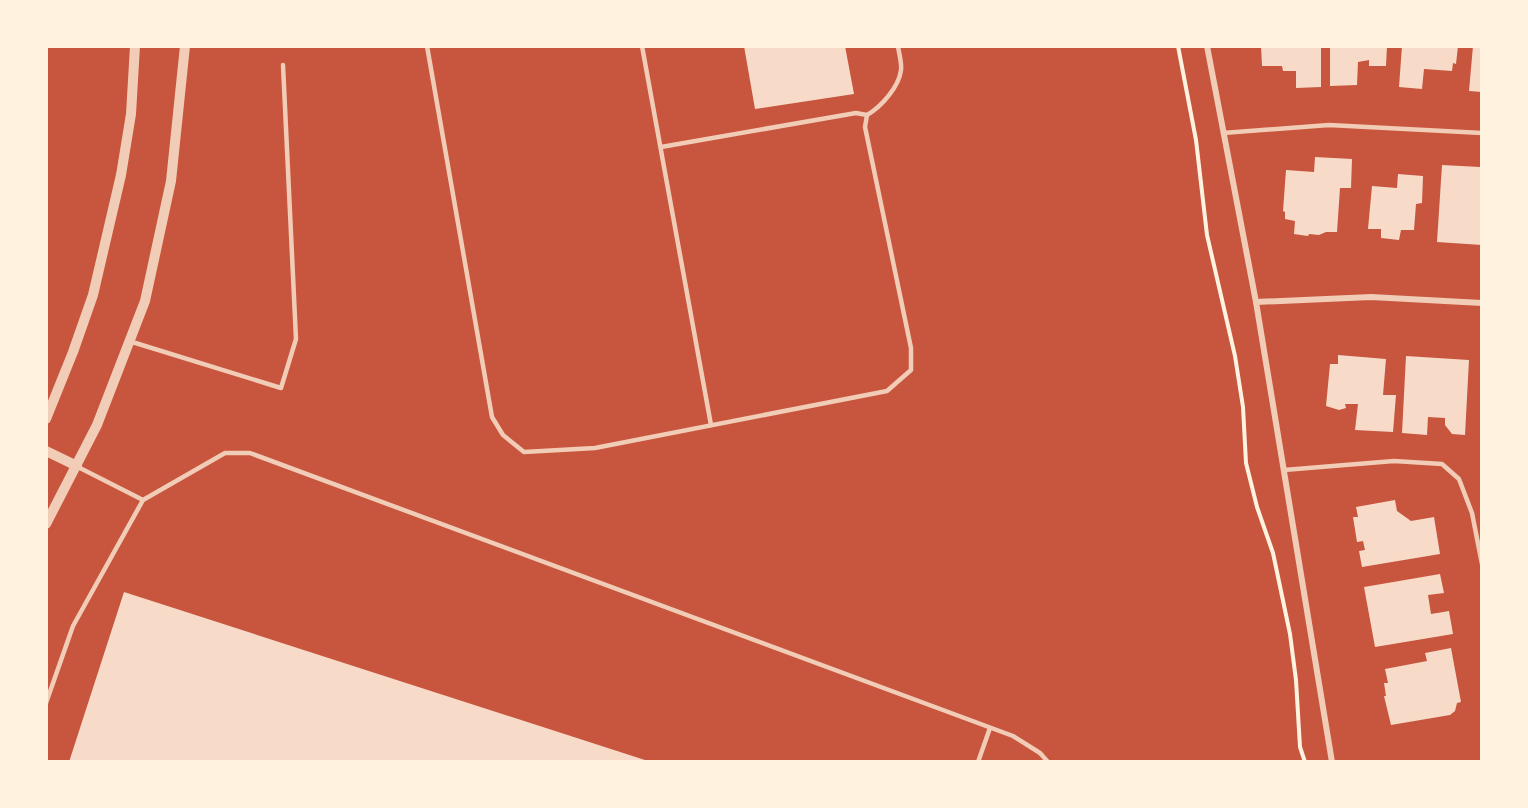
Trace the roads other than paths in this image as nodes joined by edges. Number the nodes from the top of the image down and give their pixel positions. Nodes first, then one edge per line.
1 (135, 46) edge
2 (185, 46) edge
3 (427, 46) edge
4 (642, 46) edge
5 (898, 46) edge
6 (1207, 46) edge
7 (283, 65) dead end
8 (867, 115) junction
9 (1223, 133) junction
10 (1482, 133) edge
11 (661, 147) junction
12 (1256, 303) junction
13 (1482, 303) edge
14 (129, 341) junction
15 (46, 419) edge
16 (711, 425) junction
17 (46, 452) edge
18 (77, 466) junction
19 (1284, 470) junction
20 (143, 500) junction
21 (46, 524) edge
22 (1482, 564) edge
23 (46, 703) edge
24 (990, 728) junction
25 (978, 762) edge
26 (1048, 762) edge
27 (1332, 762) edge

1 - 15 street
2 - 14 street
3 - 16 lane
4 - 11 lane
5 - 8 lane
6 - 9 street
7 - 14 lane
8 - 11 lane
8 - 16 lane
9 - 10 lane
9 - 12 street
11 - 16 lane
12 - 13 street
12 - 19 street
14 - 18 street
17 - 18 street
18 - 20 lane
18 - 21 street
19 - 22 lane
19 - 27 street
20 - 23 lane
20 - 24 lane
24 - 25 lane
24 - 26 lane

